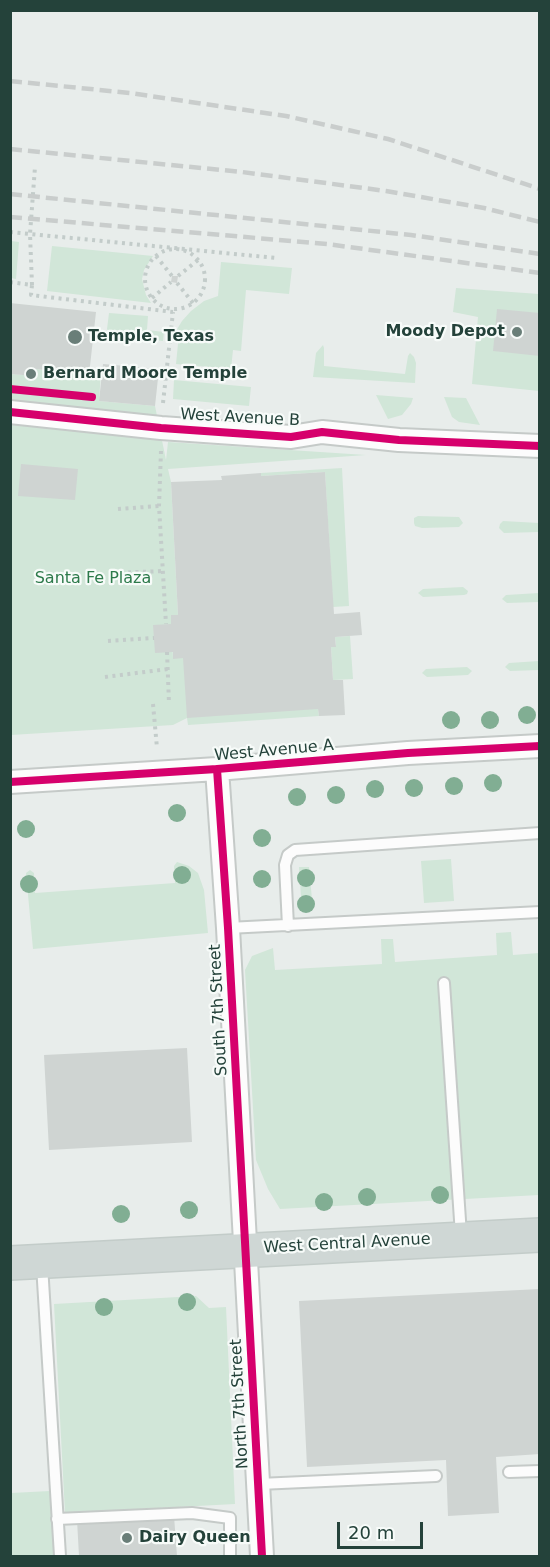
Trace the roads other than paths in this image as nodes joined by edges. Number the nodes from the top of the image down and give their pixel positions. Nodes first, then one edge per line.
1 (10, 412) edge
2 (540, 446) edge
3 (540, 746) edge
4 (217, 770) junction
5 (10, 782) edge
6 (540, 833) edge
7 (540, 912) edge
8 (288, 926) junction
9 (228, 928) junction
10 (444, 983) dead end
11 (540, 1235) edge
12 (461, 1238) junction
13 (245, 1250) junction
14 (26, 1262) edge
15 (540, 1471) edge
16 (509, 1472) dead end
17 (436, 1476) dead end
18 (259, 1484) junction
19 (57, 1519) junction
20 (60, 1557) edge
21 (230, 1557) edge
22 (262, 1557) edge

1 - 2 street, West Avenue B
3 - 4 street, West Avenue A
4 - 5 street, West Avenue A
4 - 9 street, South 7th Street
6 - 8 lane
7 - 8 lane
8 - 9 lane
9 - 13 street, South 7th Street
10 - 12 lane
11 - 12 main road, West Central Avenue
12 - 13 main road, West Central Avenue
13 - 14 main road, West Central Avenue
13 - 18 street, North 7th Street
14 - 19 lane
15 - 16 lane
17 - 18 lane
18 - 22 street, North 7th Street
19 - 20 lane
19 - 21 lane

